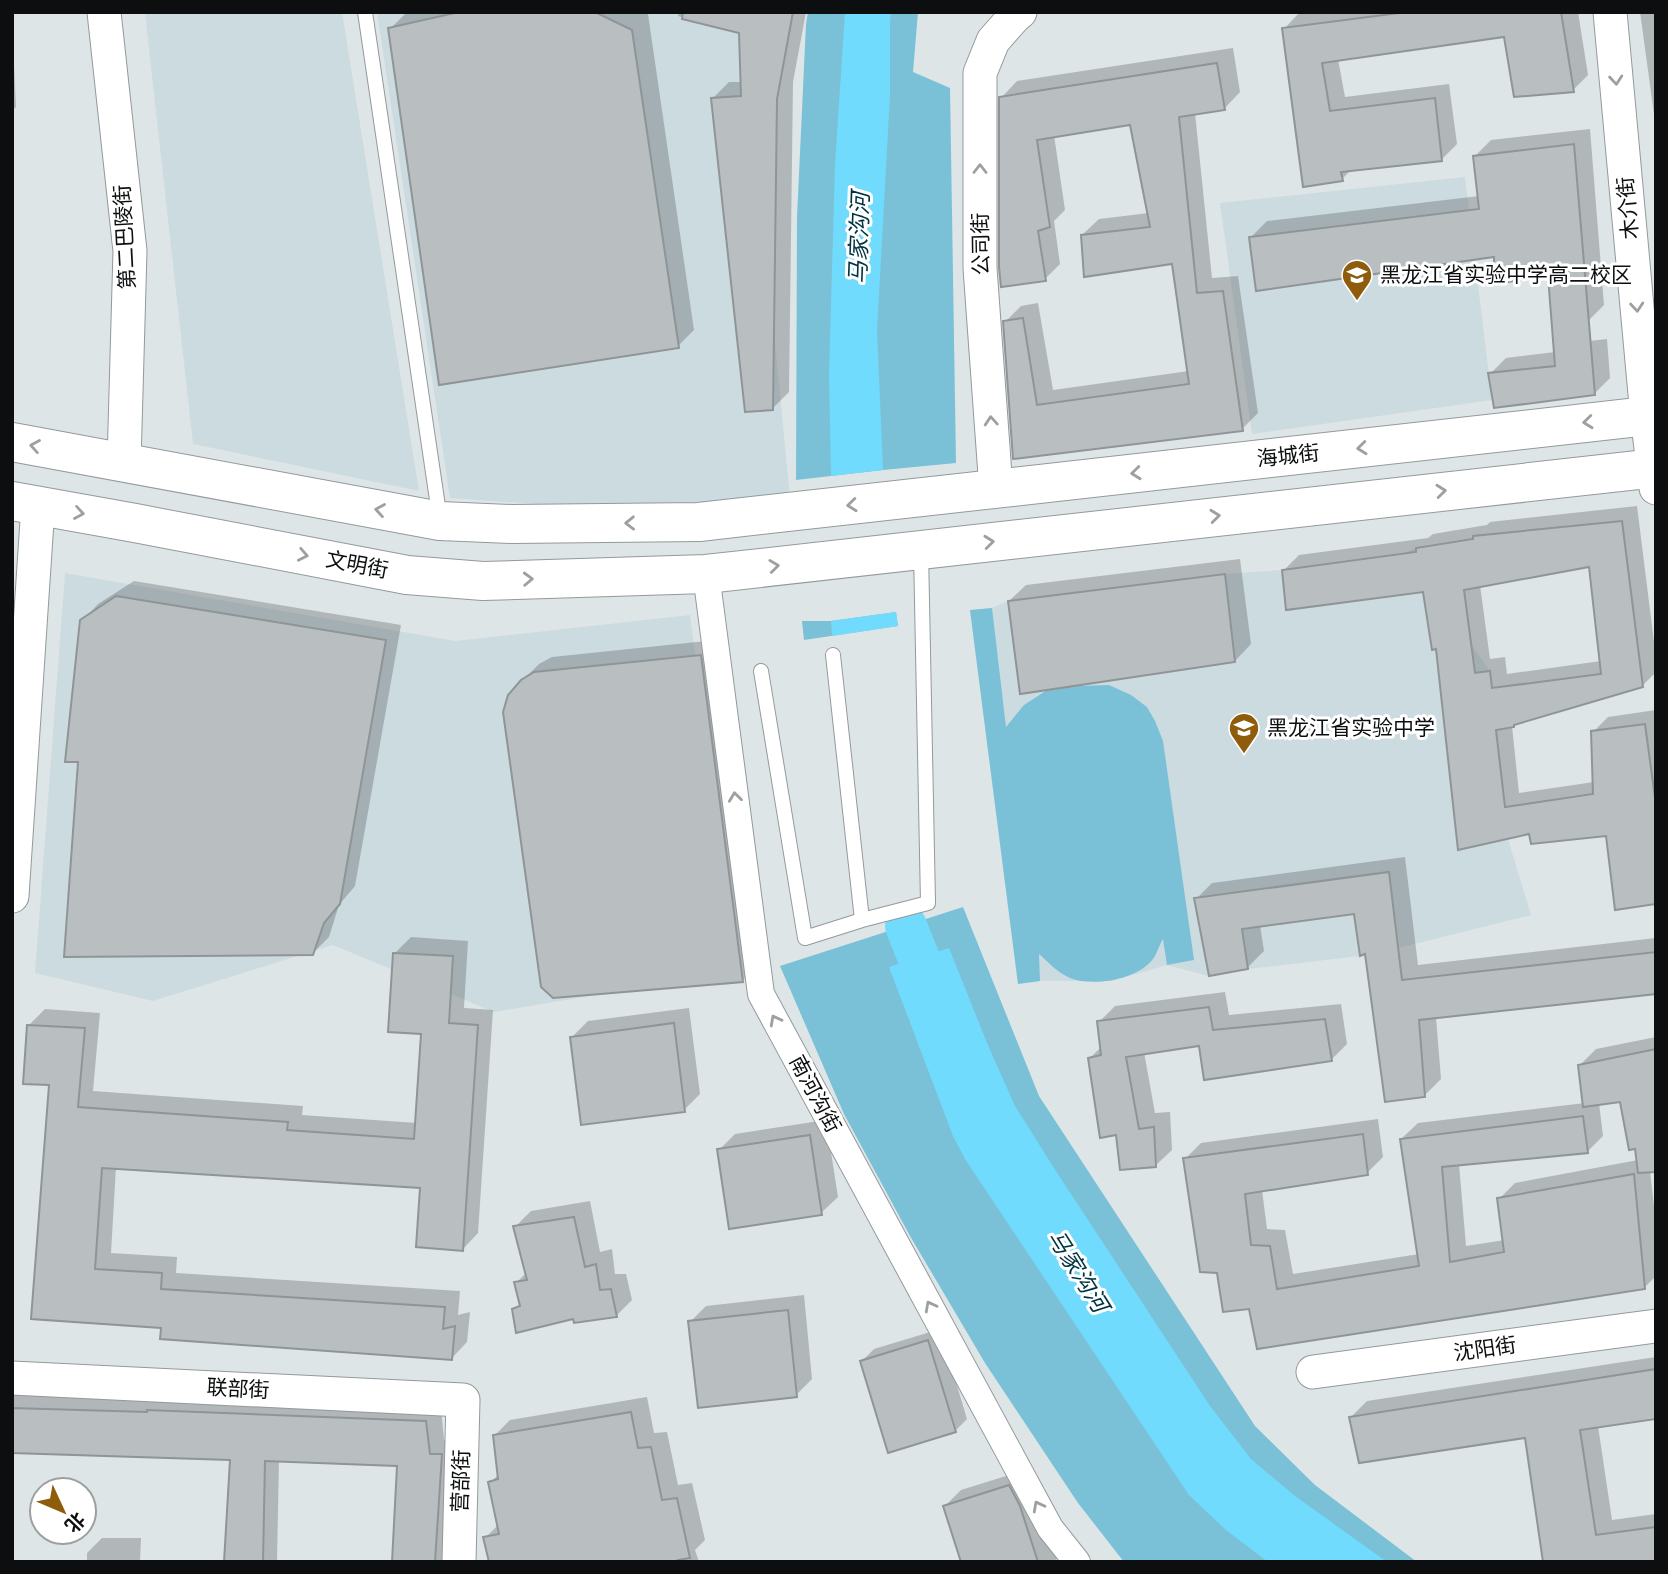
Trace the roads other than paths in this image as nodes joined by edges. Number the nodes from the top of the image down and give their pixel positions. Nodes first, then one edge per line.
1 (104, 12) edge
2 (365, 12) edge
3 (1020, 12) edge
4 (1610, 12) edge
5 (1651, 415) edge
6 (12, 443) edge
7 (124, 463) junction
8 (1655, 474) edge
9 (996, 489) junction
10 (25, 503) edge
11 (440, 521) junction
12 (921, 549) junction
13 (706, 574) junction
14 (833, 655) dead end
15 (761, 671) dead end
16 (12, 896) edge
17 (862, 920) junction
18 (1656, 1326) edge
19 (1314, 1372) dead end
20 (12, 1378) edge
21 (463, 1400) joint
22 (459, 1562) edge
23 (1077, 1562) edge

1 - 7 street, 第二巴陵街
2 - 11 lane
9 -> 3 street, 公司街
4 -> 5 street, 木介街
5 - 8 street, 木介街
5 -> 9 main road, 海城街
7 -> 6 main road
11 -> 7 main road
12 -> 8 main road
9 -> 11 main road, 海城街
10 -> 13 main road, 文明街
10 - 16 street
13 -> 12 main road, 文明街
12 - 17 lane
23 -> 13 street, 南河沟街
14 - 17 lane
15 - 17 lane
18 - 19 street, 沈阳街
20 - 21 street, 联部街
21 - 22 street, 营部街

